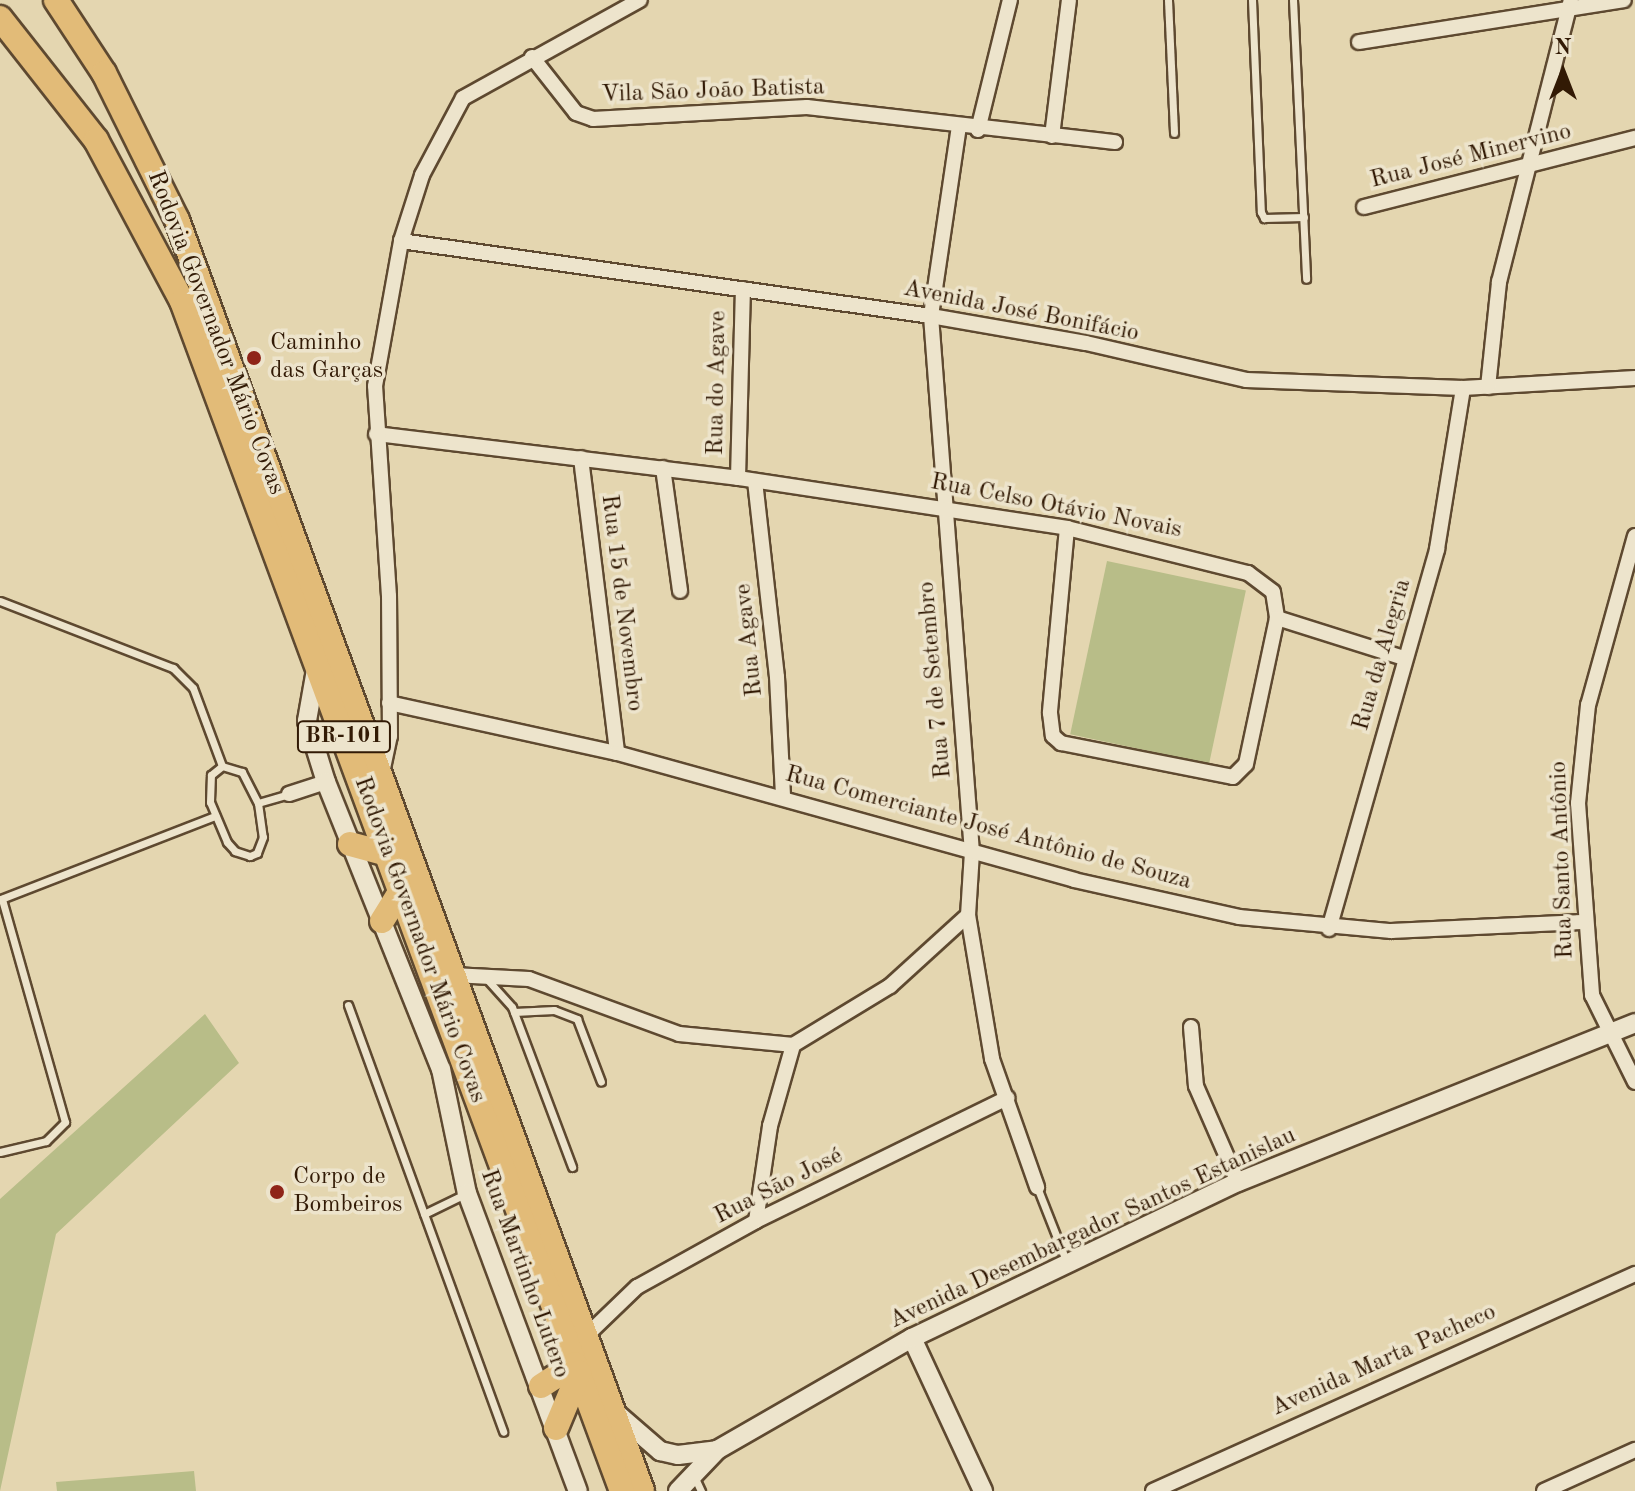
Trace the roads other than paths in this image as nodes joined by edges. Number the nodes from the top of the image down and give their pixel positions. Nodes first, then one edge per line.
1 (56, 0) edge
2 (640, 0) edge
3 (1010, 0) edge
4 (1069, 0) edge
5 (1168, 0) edge
6 (1252, 0) edge
7 (1293, 0) edge
8 (1624, 0) edge
9 (1570, 5) edge
10 (0, 18) edge
11 (1359, 42) dead end
12 (532, 57) junction
13 (959, 126) junction
14 (978, 130) junction
15 (1174, 133) dead end
16 (1052, 136) junction
17 (1635, 138) edge
18 (1115, 142) dead end
19 (1530, 164) junction
20 (1364, 207) dead end
21 (1304, 217) junction
22 (401, 241) junction
23 (1306, 279) dead end
24 (743, 289) junction
25 (931, 316) junction
26 (1635, 378) edge
27 (1488, 387) junction
28 (1463, 388) junction
29 (376, 434) junction
30 (581, 458) junction
31 (663, 468) junction
32 (738, 478) junction
33 (755, 481) junction
34 (943, 506) junction
35 (1067, 528) junction
36 (1635, 536) edge
37 (680, 591) dead end
38 (0, 601) edge
39 (1277, 618) junction
40 (1404, 658) junction
41 (317, 664) junction
42 (389, 703) junction
43 (617, 753) junction
44 (222, 766) junction
45 (380, 777) junction
46 (326, 782) junction
47 (289, 794) joint
48 (783, 796) junction
49 (258, 803) junction
50 (215, 816) junction
51 (350, 844) junction
52 (972, 852) junction
53 (388, 854) junction
54 (401, 891) junction
55 (1, 899) edge
56 (968, 915) junction
57 (382, 921) junction
58 (1583, 922) junction
59 (1329, 929) junction
60 (453, 975) junction
61 (483, 975) junction
62 (348, 1005) dead end
63 (514, 1012) junction
64 (1635, 1023) edge
65 (1191, 1027) dead end
66 (1610, 1033) junction
67 (793, 1045) junction
68 (601, 1082) dead end
69 (1635, 1082) edge
70 (1007, 1098) junction
71 (0, 1152) edge
72 (572, 1167) dead end
73 (1238, 1182) junction
74 (1037, 1187) joint
75 (467, 1193) junction
76 (424, 1214) junction
77 (756, 1221) junction
78 (1068, 1266) junction
79 (1635, 1274) edge
80 (586, 1336) junction
81 (912, 1338) junction
82 (577, 1369) junction
83 (541, 1386) junction
84 (611, 1408) junction
85 (556, 1428) junction
86 (503, 1432) dead end
87 (717, 1450) junction
88 (1635, 1450) edge
89 (697, 1483) edge
90 (578, 1491) edge
91 (622, 1491) edge
92 (642, 1491) edge
93 (678, 1491) edge
94 (983, 1491) edge
95 (1153, 1491) edge
96 (1544, 1491) edge

1 - 45 highway, Rodovia Governador Mário Covas / BR-101
2 - 12 street
3 - 14 street
4 - 16 street
5 - 15 lane
6 - 21 lane
7 - 21 lane
8 - 9 street
9 - 11 street
9 - 19 street
10 - 41 highway, Rodovia Governador Mário Covas / BR-101
12 - 13 street, Vila São João Batista
12 - 22 street
13 - 14 street, Vila São João Batista
13 - 25 street, Rua 7 de Setembro
14 - 16 street, Vila São João Batista
16 - 18 street, Vila São João Batista
17 - 19 street, Rua José Minervino
19 - 20 street, Rua José Minervino
19 - 27 street
21 - 23 lane
22 - 24 street, Avenida José Bonifácio
22 - 29 street
24 - 25 street, Avenida José Bonifácio
24 - 32 street, Rua do Agave
25 - 28 street, Avenida José Bonifácio
25 - 34 street, Rua 7 de Setembro
26 - 27 street, Avenida José Bonifácio
27 - 28 street, Avenida José Bonifácio
28 - 40 street, Rua da Alegria
29 - 30 street, Rua Celso Otávio Novais
29 - 42 street
30 - 31 street, Rua Celso Otávio Novais
30 - 43 street, Rua 15 de Novembro
31 - 32 street, Rua Celso Otávio Novais
31 - 37 street
32 - 33 street, Rua Celso Otávio Novais
33 - 34 street, Rua Celso Otávio Novais
33 - 48 street, Rua Agave
34 - 35 street, Rua Celso Otávio Novais
34 - 52 street, Rua 7 de Setembro
35 - 39 street, Rua Celso Otávio Novais
35 - 39 street
36 - 58 street, Rua Santo Antônio
38 - 44 lane
39 - 40 street
40 - 59 street, Rua da Alegria
41 - 46 street, Rua Martinho Lutero
41 - 53 highway, Rodovia Governador Mário Covas / BR-101
42 - 43 street, Rua Comerciante José Antônio de Souza
42 - 45 street
43 - 48 street, Rua Comerciante José Antônio de Souza
44 - 49 lane
44 - 50 lane
45 - 60 highway, Rodovia Governador Mário Covas / BR-101
46 - 47 street
46 - 51 street, Rua Martinho Lutero
47 - 49 lane
48 - 52 street, Rua Comerciante José Antônio de Souza
49 - 50 lane
50 - 55 lane
51 - 53 highway
51 - 57 street, Rua Martinho Lutero
52 - 56 street, Rua 7 de Setembro
52 - 59 street, Rua Comerciante José Antônio de Souza
53 - 54 highway, Rodovia Governador Mário Covas / BR-101
54 - 57 highway
54 - 82 highway, Rodovia Governador Mário Covas / BR-101
55 - 71 lane
56 - 67 street
56 - 70 street, Rua 7 de Setembro
57 - 75 street, Rua Martinho Lutero
58 - 59 street, Rua Comerciante José Antônio de Souza
58 - 66 street, Rua Santo Antônio
60 - 61 street
60 - 80 highway, Rodovia Governador Mário Covas / BR-101
61 - 63 lane
61 - 67 street
62 - 76 lane
63 - 68 lane
63 - 72 lane
64 - 66 street, Avenida Desembargador Santos Estanislau
65 - 73 street
66 - 69 street, Rua Santo Antônio
66 - 73 street, Avenida Desembargador Santos Estanislau
67 - 77 street
70 - 74 street, Rua 7 de Setembro
70 - 77 street, Rua São José
73 - 78 street, Avenida Desembargador Santos Estanislau
74 - 78 lane, Rua 7 de Setembro
75 - 76 lane
75 - 83 street, Rua Martinho Lutero
76 - 86 lane
77 - 80 street, Rua São José
78 - 81 street, Avenida Desembargador Santos Estanislau
79 - 95 street, Avenida Marta Pacheco
80 - 84 highway, Rodovia Governador Mário Covas / BR-101
81 - 87 street, Avenida Desembargador Santos Estanislau
81 - 94 street
82 - 83 highway
82 - 85 highway
82 - 91 highway, Rodovia Governador Mário Covas / BR-101
83 - 85 street, Rua Martinho Lutero
84 - 87 street, Avenida Desembargador Santos Estanislau
84 - 92 highway, Rodovia Governador Mário Covas / BR-101
85 - 90 street, Rua Martinho Lutero
87 - 89 street, Avenida Desembargador Santos Estanislau
88 - 96 street
89 - 93 street, Avenida Desembargador Santos Estanislau

